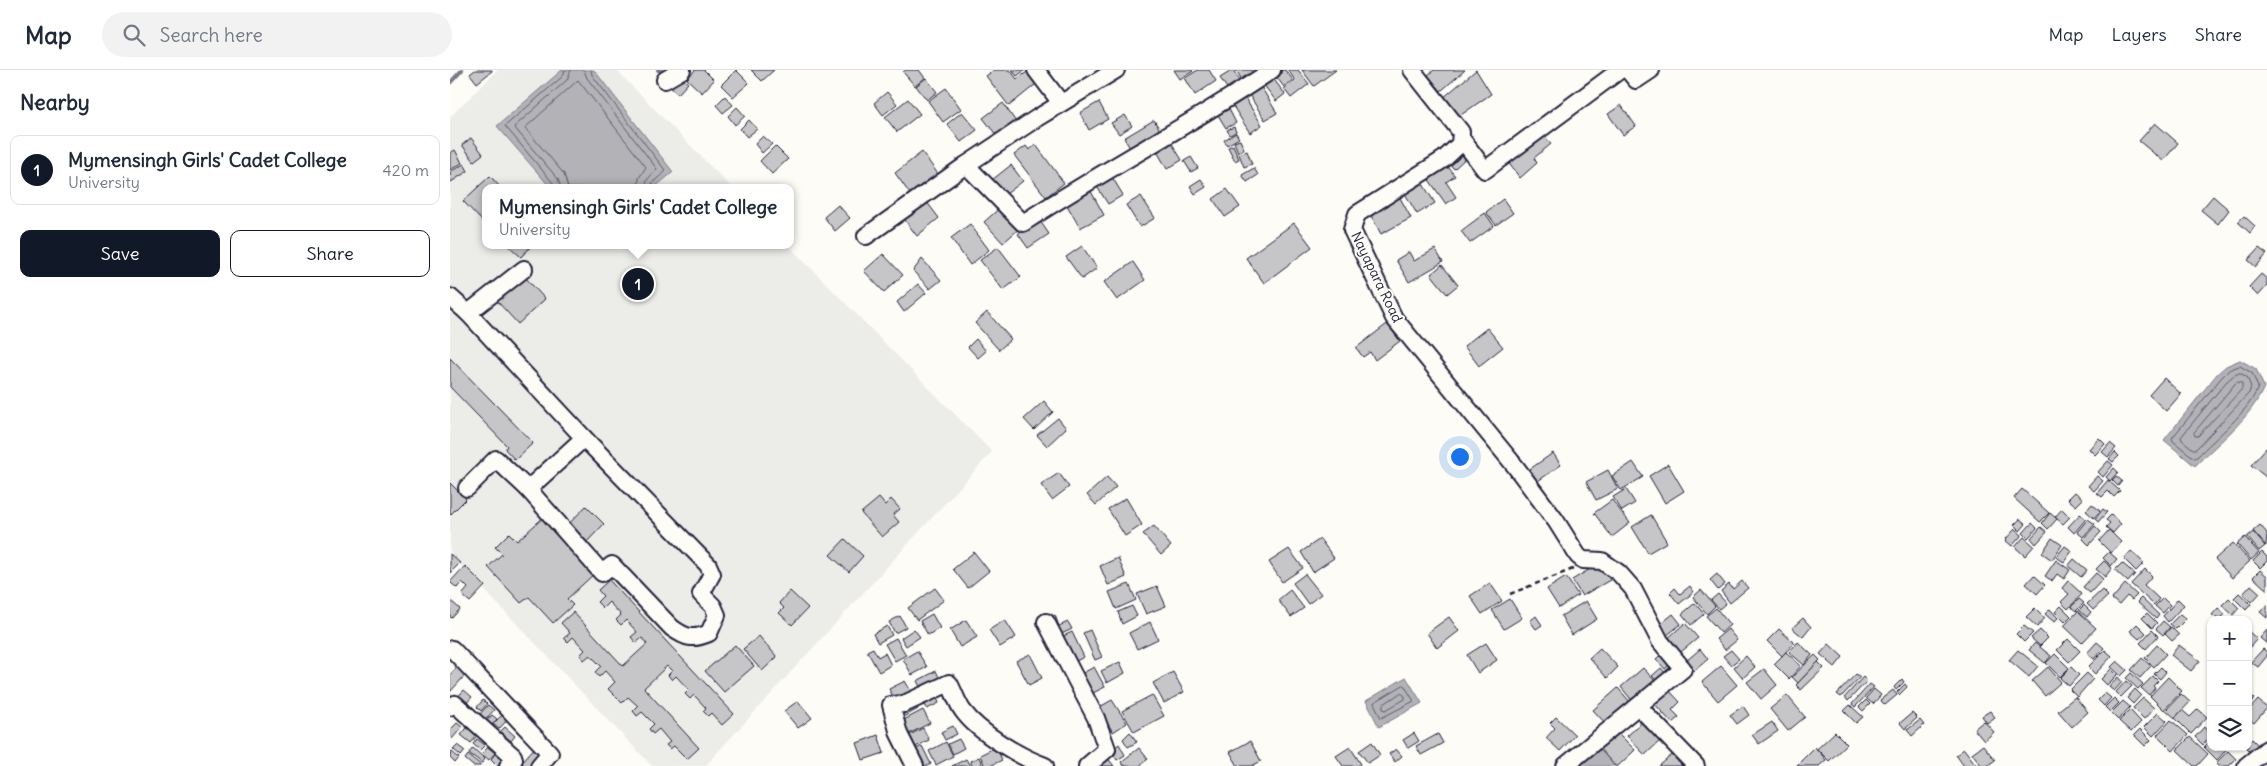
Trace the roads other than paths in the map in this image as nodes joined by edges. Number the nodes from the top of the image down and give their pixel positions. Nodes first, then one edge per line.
1 (682, 70) edge
2 (1036, 70) edge
3 (1116, 70) edge
4 (1272, 70) edge
5 (1412, 70) edge
6 (1620, 70) edge
7 (1628, 70) edge
8 (1651, 70) edge
9 (664, 80) dead end
10 (1061, 103) junction
11 (1461, 138) junction
12 (966, 165) junction
13 (866, 236) dead end
14 (524, 269) dead end
15 (450, 297) edge
16 (468, 313) junction
17 (584, 438) junction
18 (467, 488) dead end
19 (528, 489) junction
20 (1046, 622) dead end
21 (452, 649) dead end
22 (450, 707) edge
23 (1639, 707) junction
24 (2267, 749) edge
25 (2248, 765) edge
26 (508, 766) edge
27 (539, 766) edge
28 (915, 766) edge
29 (1045, 766) edge
30 (1087, 766) edge
31 (1565, 766) edge
32 (1696, 766) edge

1 - 9 street
2 - 10 street
3 - 10 street
4 - 12 street
5 - 11 street
6 - 11 street
7 - 8 street
10 - 12 street
11 - 23 street, Nayapara Road
12 - 13 street
14 - 16 street
15 - 16 street
16 - 17 street
17 - 19 street
17 - 19 street
18 - 19 street
20 - 30 street
21 - 27 street
22 - 26 street
23 - 31 street
23 - 32 street
24 - 25 street
28 - 29 street

